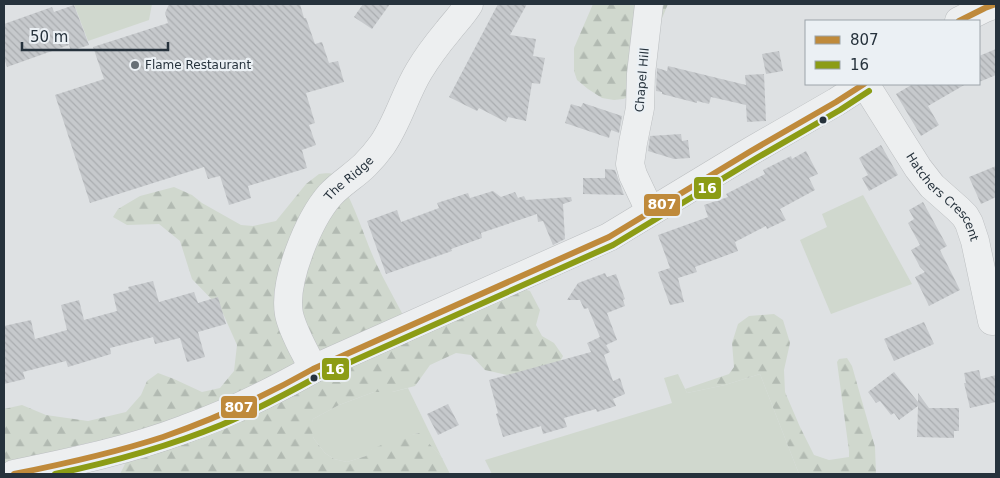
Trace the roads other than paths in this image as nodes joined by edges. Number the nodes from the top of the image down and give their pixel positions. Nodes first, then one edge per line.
1 (469, 4) edge
2 (649, 4) edge
3 (996, 4) edge
4 (960, 20) edge
5 (862, 85) edge
6 (865, 85) edge
7 (650, 212) junction
8 (988, 326) edge
9 (313, 369) junction
10 (87, 467) edge
11 (14, 474) edge

1 - 9 street, The Ridge
2 - 7 street, Chapel Hill
3 - 4 street
5 - 7 street
6 - 8 street, Hatchers Crescent
7 - 9 street
9 - 10 street
10 - 11 street

